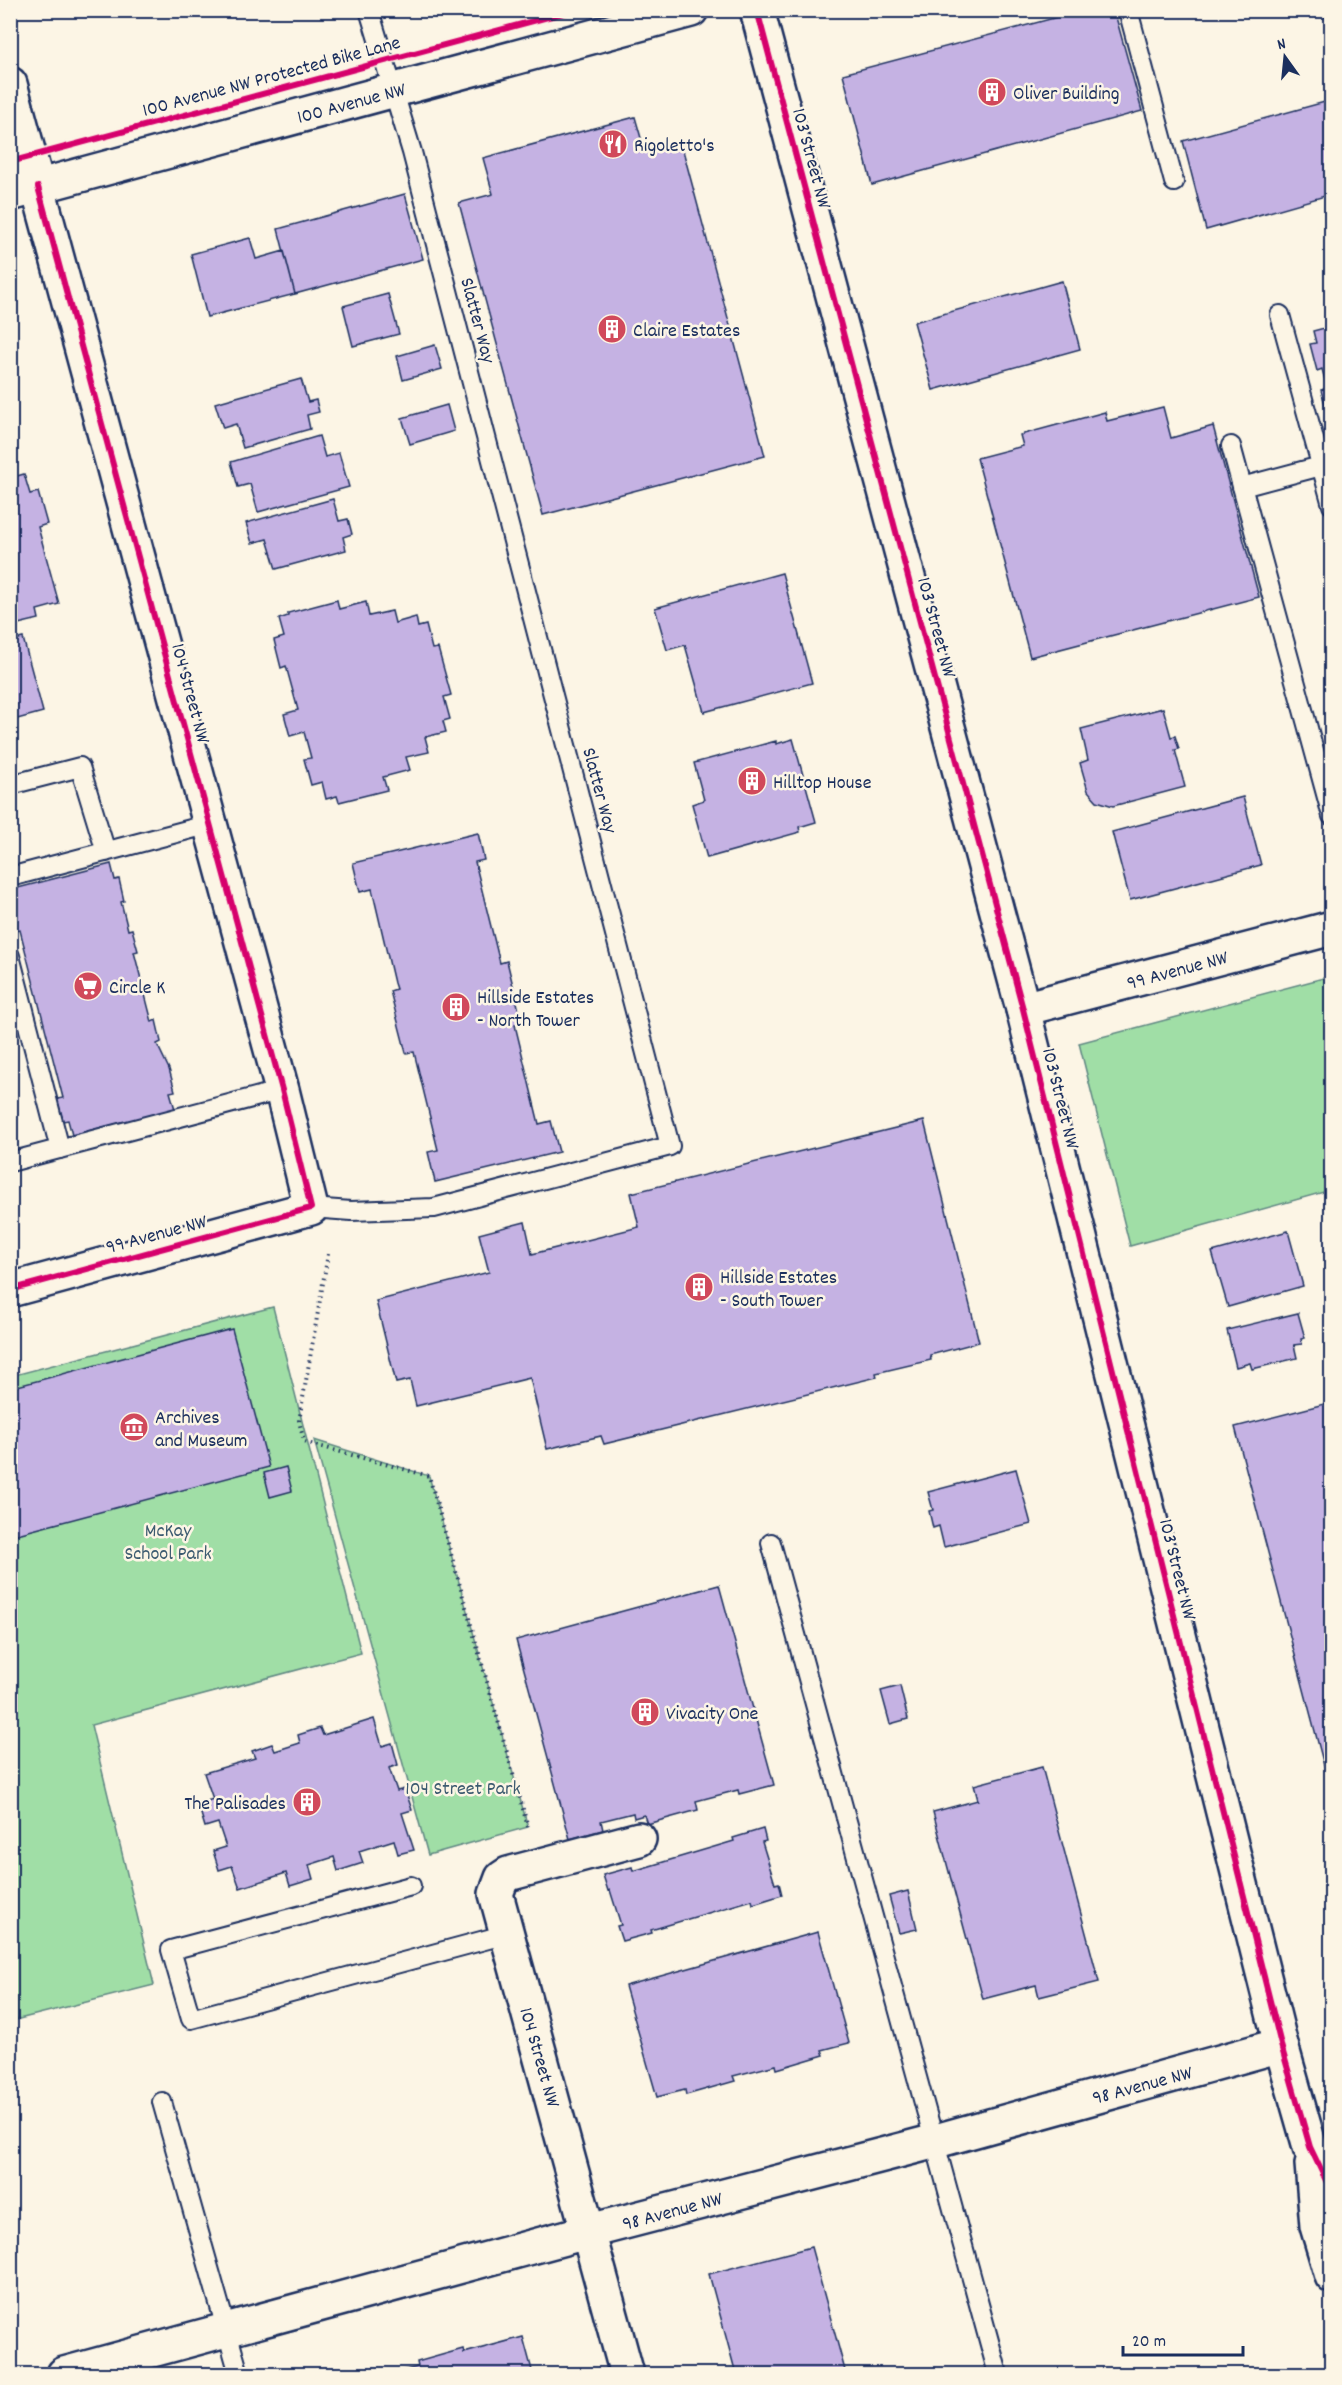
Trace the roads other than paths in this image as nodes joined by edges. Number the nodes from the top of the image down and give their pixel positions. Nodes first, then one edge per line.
1 (369, 10) edge
2 (691, 10) edge
3 (757, 10) edge
4 (1128, 10) edge
5 (10, 84) edge
6 (393, 91) junction
7 (1174, 182) dead end
8 (24, 191) edge
9 (1280, 315) dead end
10 (1231, 446) dead end
11 (1321, 466) junction
12 (1242, 487) junction
13 (1332, 505) edge
14 (10, 785) edge
15 (1332, 816) edge
16 (210, 824) junction
17 (106, 852) junction
18 (10, 877) edge
19 (1332, 928) edge
20 (10, 956) edge
21 (1023, 1009) junction
22 (282, 1090) junction
23 (60, 1149) junction
24 (10, 1162) edge
25 (311, 1208) junction
26 (10, 1290) edge
27 (771, 1543) dead end
28 (639, 1839) dead end
29 (411, 1886) dead end
30 (507, 1934) junction
31 (1281, 2045) junction
32 (162, 2102) dead end
33 (936, 2140) junction
34 (1310, 2147) junction
35 (1332, 2193) edge
36 (590, 2231) junction
37 (1332, 2276) edge
38 (228, 2331) junction
39 (64, 2374) edge
40 (239, 2374) edge
41 (627, 2374) edge
42 (998, 2374) edge

1 - 6 lane
2 - 6 street, 100 Avenue NW
3 - 21 street, 103 Street NW
4 - 7 lane
5 - 8 street, 104 Street NW
6 - 8 street, 100 Avenue NW
6 - 25 lane, Slatter Way
8 - 16 street, 104 Street NW
9 - 11 lane
10 - 12 lane
11 - 12 lane
11 - 13 lane
12 - 15 lane
14 - 17 lane
16 - 17 lane
16 - 22 street, 104 Street NW
17 - 18 lane
19 - 21 street, 99 Avenue NW
20 - 23 lane
21 - 31 street, 103 Street NW
22 - 23 lane
22 - 25 street, 104 Street NW
23 - 24 lane
25 - 26 street, 99 Avenue NW
27 - 33 lane
28 - 30 street, 104 Street NW
29 - 30 lane
30 - 36 street, 104 Street NW
31 - 33 street, 98 Avenue NW
31 - 34 street, 103 Street NW
32 - 38 lane
33 - 36 street, 98 Avenue NW
33 - 42 lane
34 - 35 street, 103 Street NW
34 - 37 street, 103 Street NW
36 - 38 street, 98 Avenue NW
36 - 41 street, 104 Street NW
38 - 39 street, 98 Avenue NW
38 - 40 lane

